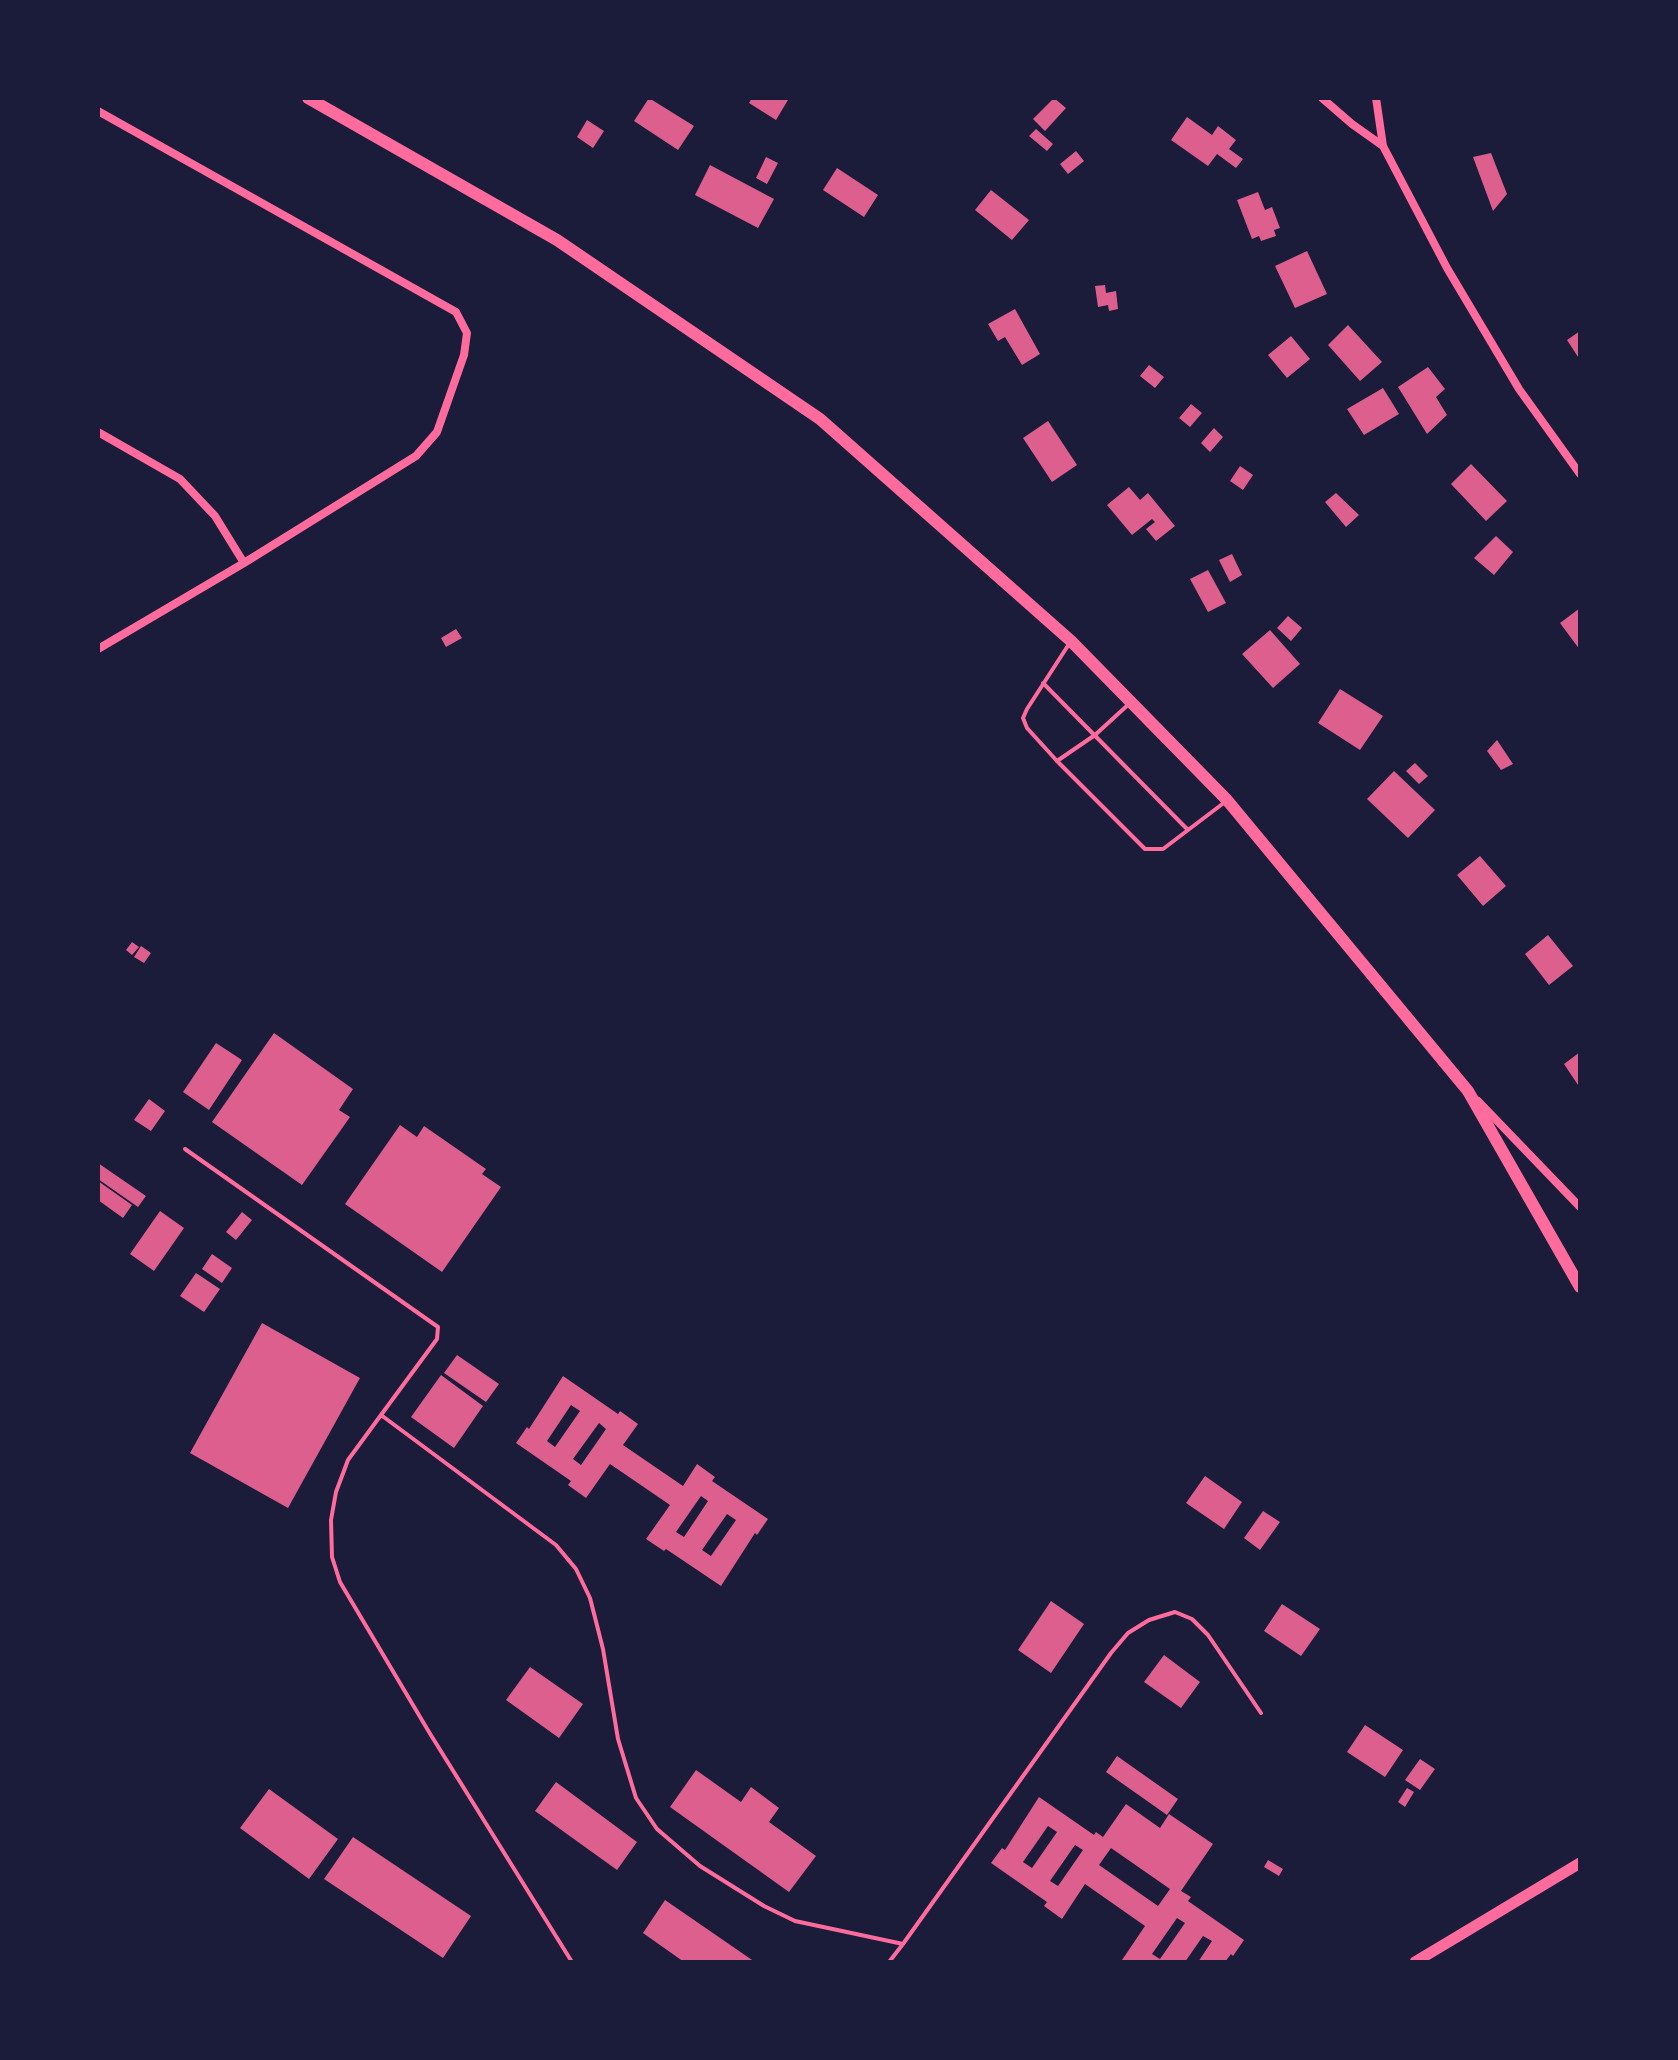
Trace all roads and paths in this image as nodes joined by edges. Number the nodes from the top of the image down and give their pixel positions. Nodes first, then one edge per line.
1 (308, 98) edge
2 (1322, 98) edge
3 (1376, 98) edge
4 (98, 111) edge
5 (1383, 146) junction
6 (98, 432) edge
7 (1580, 474) edge
8 (244, 563) junction
9 (1071, 641) junction
10 (98, 649) edge
11 (1043, 683) junction
12 (1132, 701) junction
13 (1095, 735) junction
14 (1057, 761) junction
15 (1227, 800) junction
16 (1187, 829) junction
17 (1468, 1091) junction
18 (185, 1149) dead end
19 (1580, 1207) edge
20 (1580, 1287) edge
21 (381, 1415) junction
22 (1261, 1713) dead end
23 (1580, 1863) edge
24 (903, 1944) junction
25 (572, 1962) edge
26 (889, 1962) edge
27 (1415, 1962) edge

1 - 9 main road
2 - 5 street
3 - 5 street
4 - 8 street
5 - 7 street
6 - 8 street
8 - 10 street
9 - 11 lane
9 - 12 main road
11 - 13 lane
11 - 14 lane
12 - 13 lane
12 - 15 main road
13 - 14 lane
13 - 16 lane
14 - 16 lane
15 - 16 lane
15 - 17 main road
17 - 19 street
17 - 20 main road
18 - 21 lane
21 - 24 lane
21 - 25 lane
22 - 24 lane
23 - 27 street
24 - 26 lane

